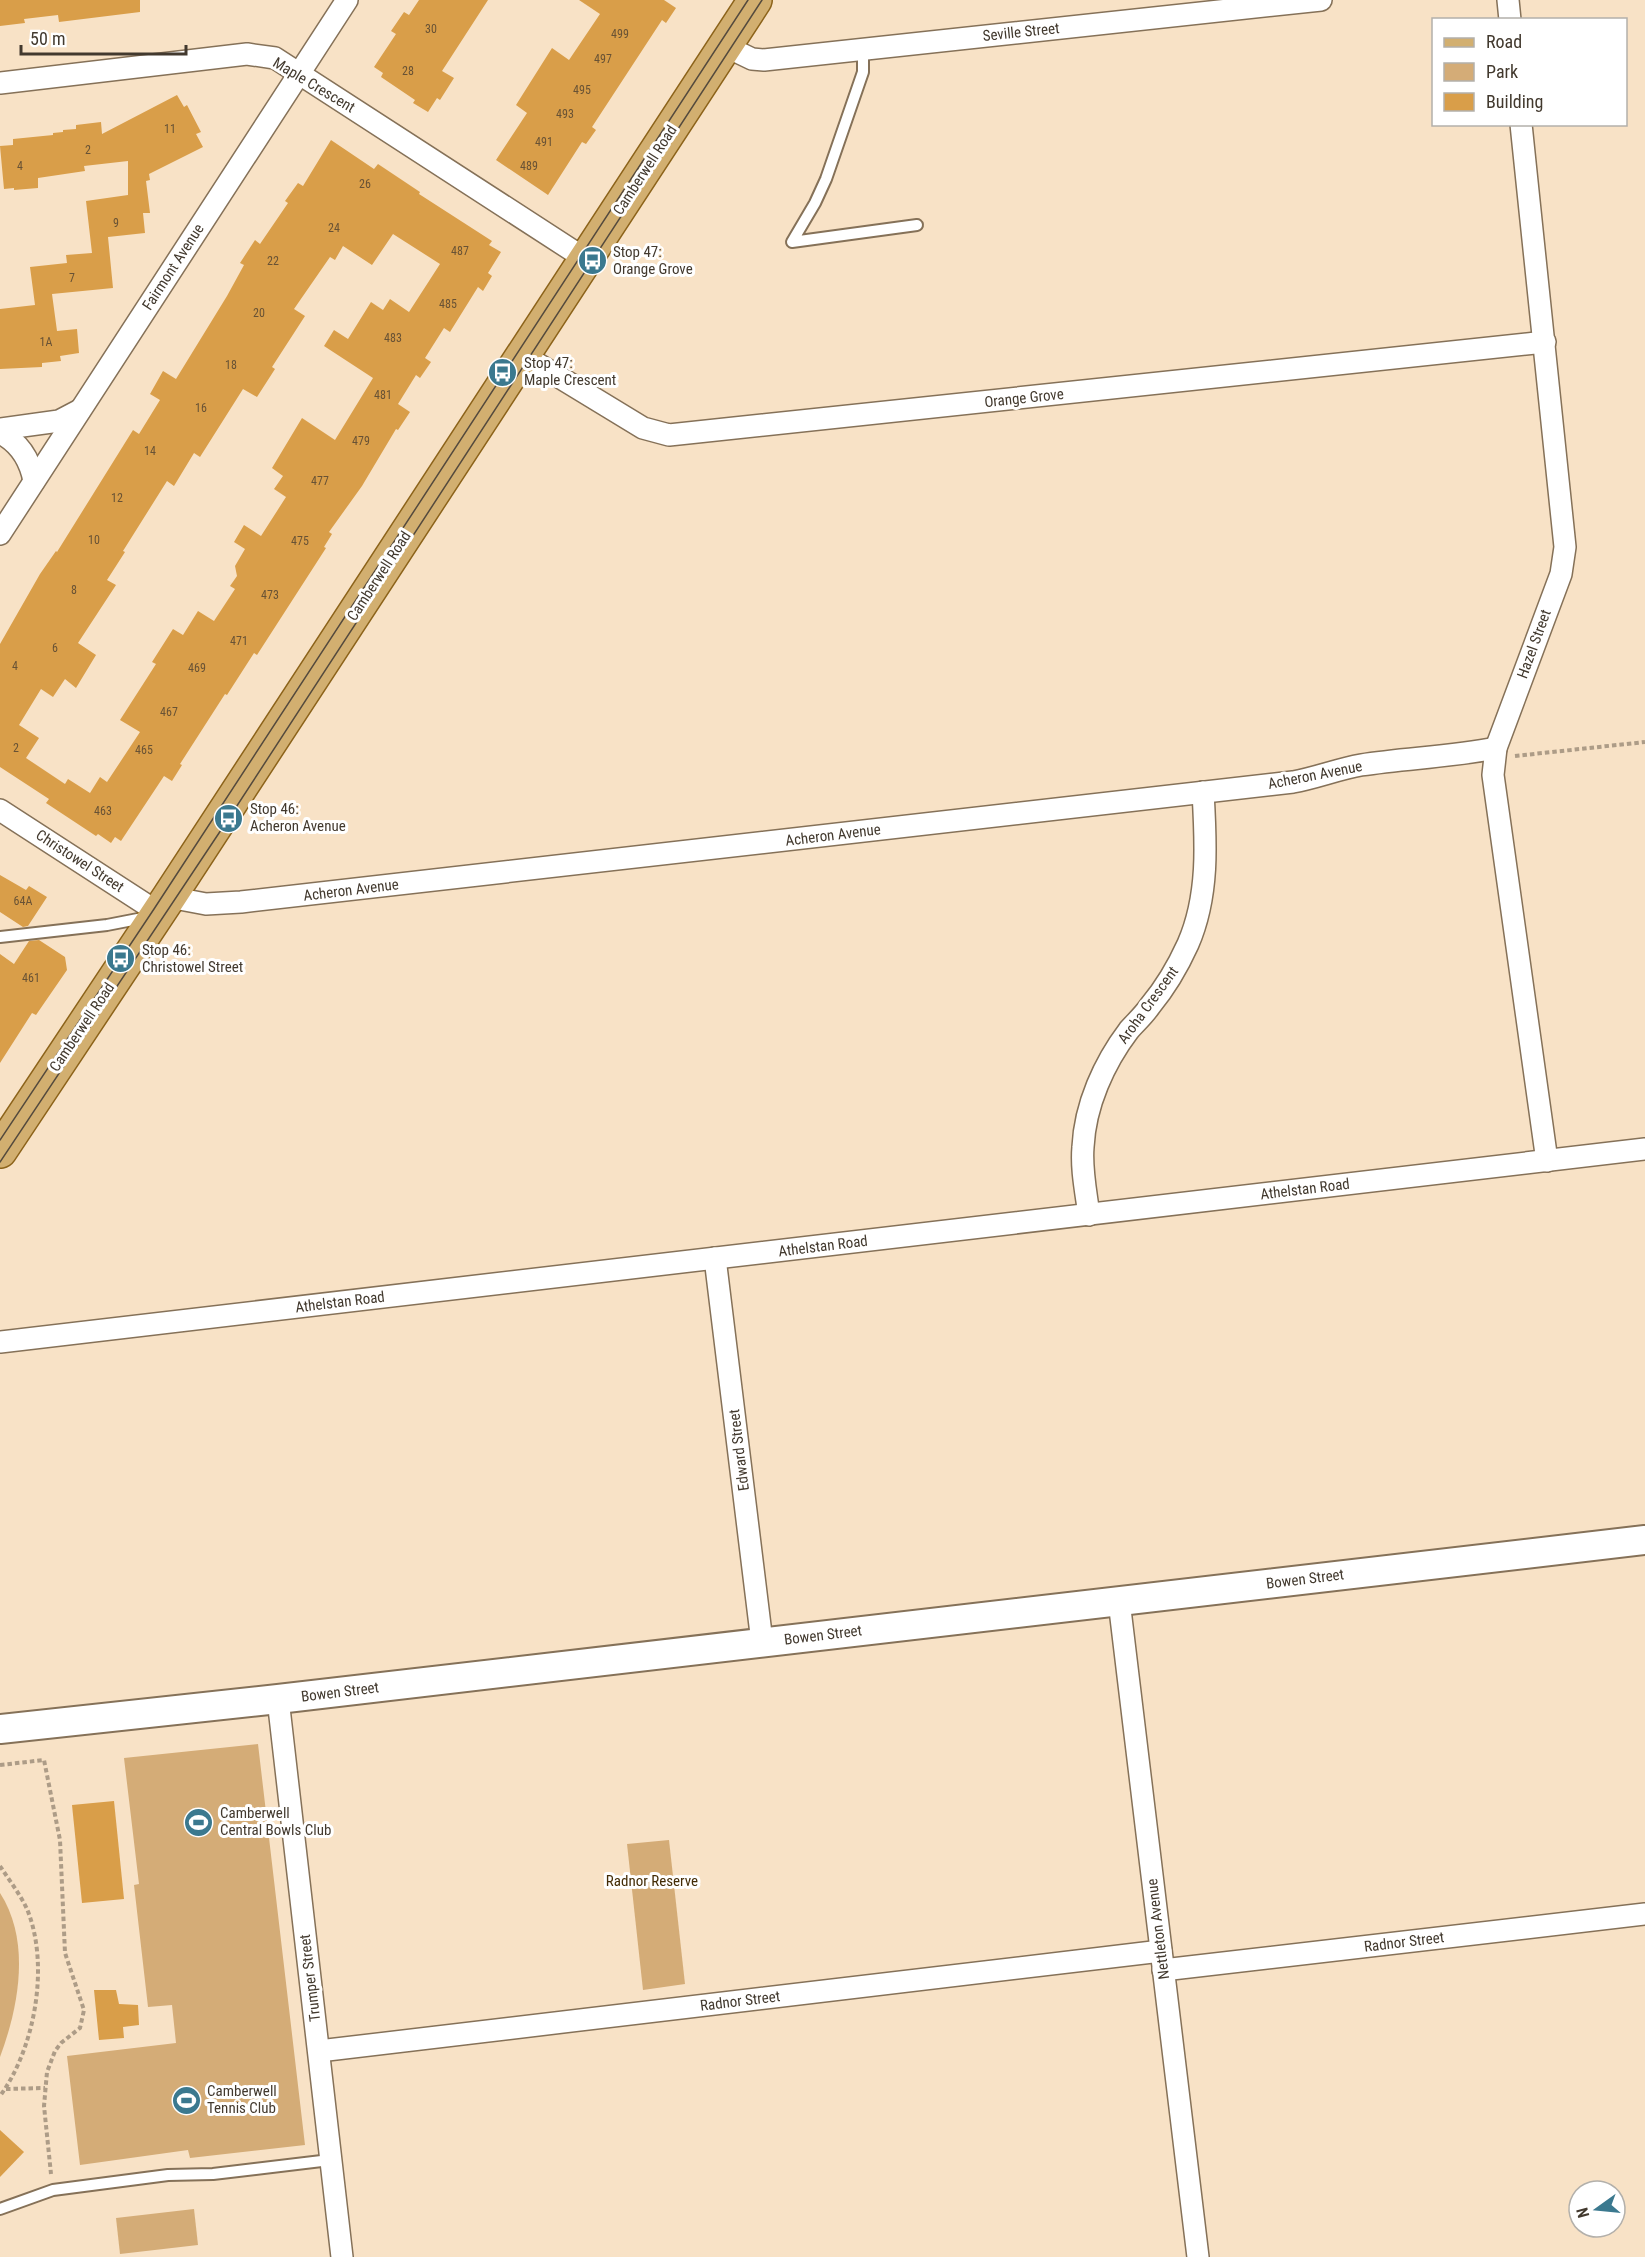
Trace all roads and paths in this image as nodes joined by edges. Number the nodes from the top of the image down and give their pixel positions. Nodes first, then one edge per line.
1 (347, 0) edge
2 (755, 0) edge
3 (1320, 0) edge
4 (1508, 0) edge
5 (1510, 18) edge
6 (725, 46) junction
7 (863, 48) junction
8 (300, 73) junction
9 (0, 83) edge
10 (1521, 126) edge
11 (917, 225) dead end
12 (586, 260) junction
13 (1545, 342) junction
14 (523, 355) junction
15 (80, 410) junction
16 (0, 431) edge
17 (34, 482) junction
18 (0, 534) edge
19 (1645, 742) edge
20 (1495, 754) junction
21 (1203, 792) junction
22 (0, 810) edge
23 (162, 908) junction
24 (0, 936) edge
25 (1645, 1149) edge
26 (0, 1151) edge
27 (1547, 1161) junction
28 (1089, 1215) junction
29 (716, 1258) junction
30 (0, 1342) edge
31 (1645, 1540) edge
32 (1119, 1601) junction
33 (762, 1642) junction
34 (278, 1699) junction
35 (0, 1729) edge
36 (0, 1765) edge
37 (0, 1866) edge
38 (1645, 1914) edge
39 (1162, 1961) junction
40 (319, 2051) junction
41 (45, 2088) junction
42 (6, 2089) junction
43 (0, 2096) edge
44 (330, 2160) junction
45 (53, 2190) junction
46 (0, 2209) edge
47 (342, 2257) edge
48 (1198, 2257) edge

1 - 8 street, Fairmont Avenue
2 - 6 main road, Camberwell Road
3 - 7 street, Seville Street
4 - 5 street
6 - 7 street, Seville Street
6 - 12 main road, Camberwell Road
7 - 11 lane
8 - 9 street, Maple Crescent
8 - 12 street, Maple Crescent
8 - 15 street, Fairmont Avenue
10 - 13 street, Hazel Street
12 - 14 main road, Camberwell Road
13 - 14 street, Orange Grove
13 - 20 street, Hazel Street
14 - 23 main road, Camberwell Road
15 - 16 street
15 - 17 street, Fairmont Avenue
16 - 17 street
17 - 18 street, Fairmont Avenue
19 - 20 path
20 - 21 street, Acheron Avenue
20 - 27 street, Hazel Street
21 - 23 street, Acheron Avenue
21 - 28 street, Aroha Crescent
22 - 23 street, Christowel Street
23 - 24 lane
23 - 26 main road, Camberwell Road
25 - 27 street, Athelstan Road
27 - 28 street, Athelstan Road
28 - 29 street, Athelstan Road
29 - 30 street, Athelstan Road
29 - 33 street, Edward Street
31 - 32 street, Bowen Street
32 - 33 street, Bowen Street
32 - 39 street, Nettleton Avenue
33 - 34 street, Bowen Street
34 - 35 street, Bowen Street
34 - 40 street, Trumper Street
36 - 41 path
37 - 42 path
38 - 39 street, Radnor Street
39 - 40 street, Radnor Street
39 - 48 street, Nettleton Avenue
40 - 44 street, Trumper Street
41 - 42 path
41 - 45 path
42 - 43 path
44 - 45 lane
44 - 47 street, Trumper Street
45 - 46 lane

